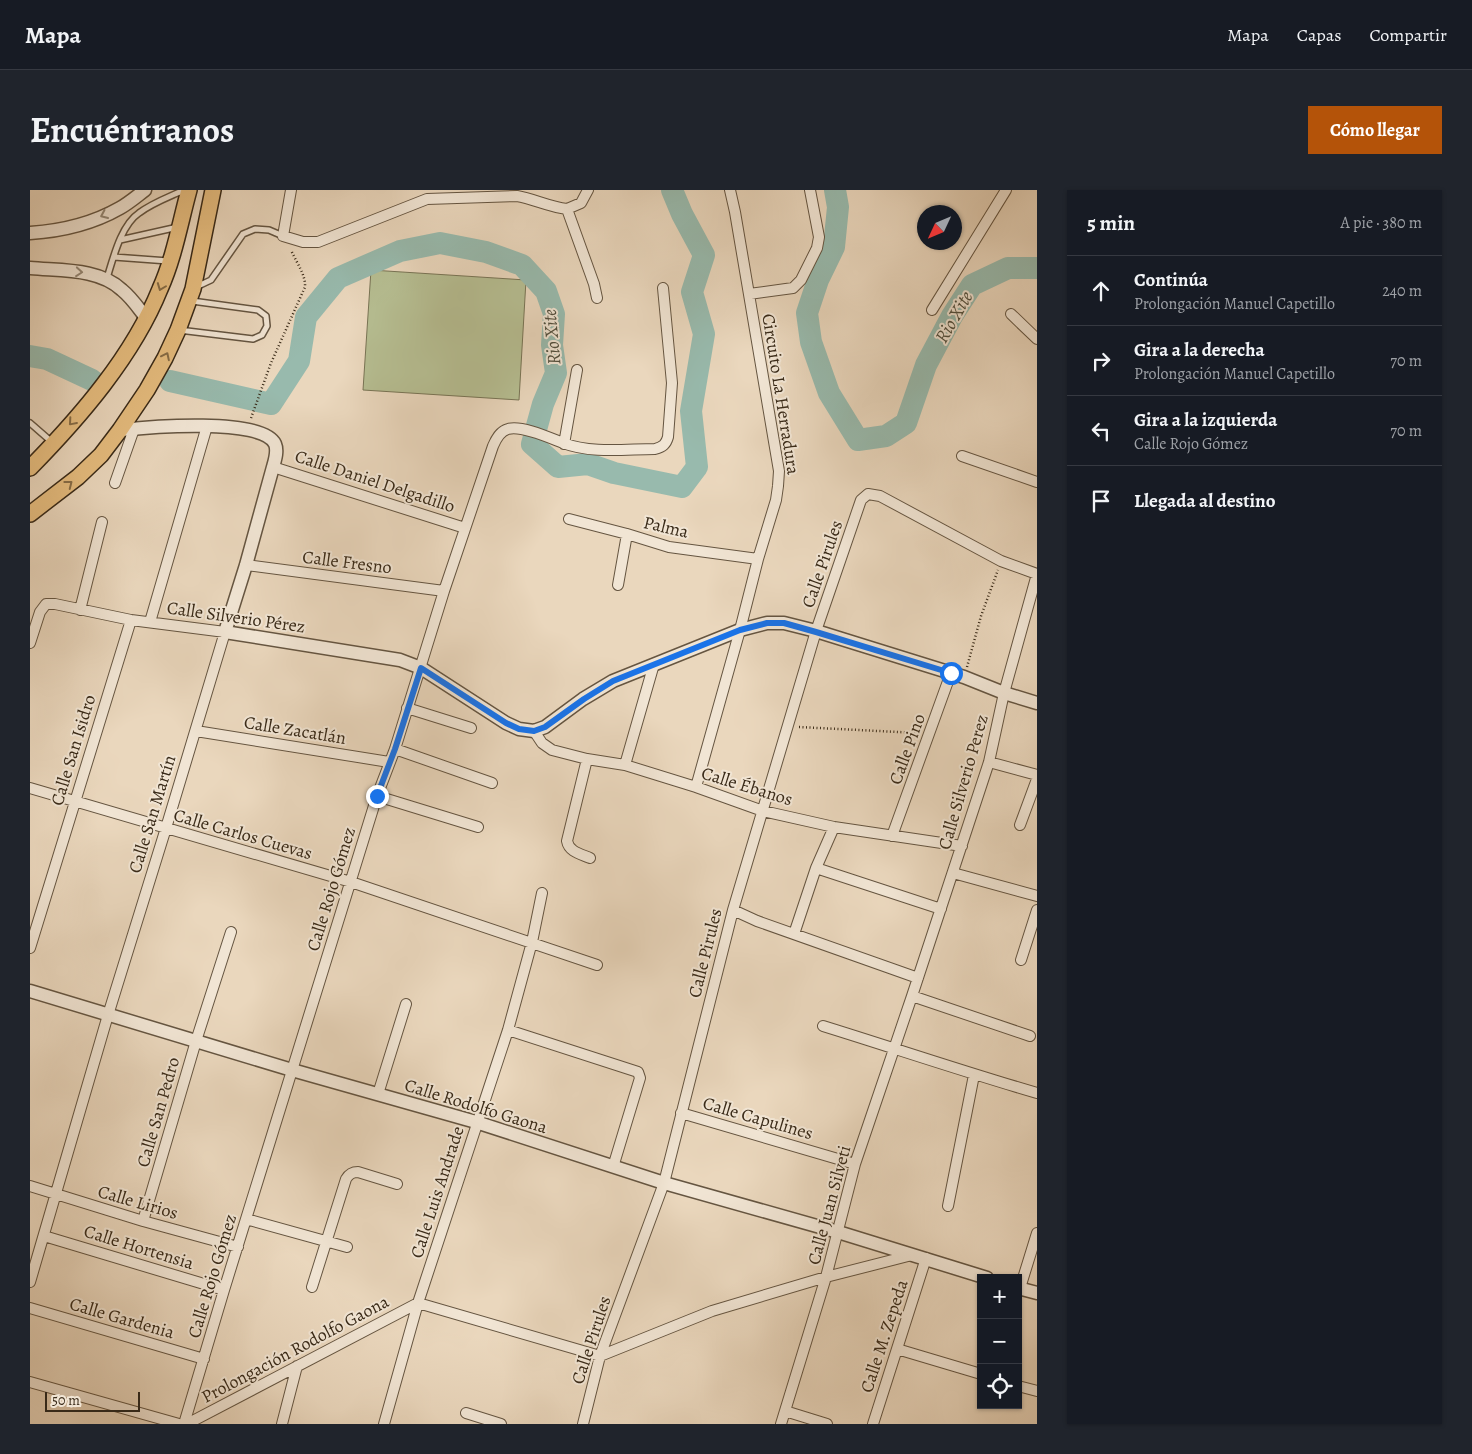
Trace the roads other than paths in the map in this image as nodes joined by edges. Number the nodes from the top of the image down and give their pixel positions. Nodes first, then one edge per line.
1 (145, 190) edge
2 (184, 190) edge
3 (189, 190) edge
4 (213, 190) edge
5 (291, 190) edge
6 (588, 190) edge
7 (730, 190) edge
8 (810, 190) edge
9 (1006, 190) edge
10 (567, 210) junction
11 (179, 226) junction
12 (30, 233) edge
13 (283, 236) junction
14 (120, 240) junction
15 (114, 257) junction
16 (170, 262) junction
17 (30, 268) edge
18 (107, 279) junction
19 (664, 288) dead end
20 (749, 294) junction
21 (191, 295) junction
22 (597, 298) dead end
23 (932, 310) dead end
24 (1011, 314) dead end
25 (146, 320) junction
26 (178, 330) junction
27 (1037, 339) edge
28 (577, 370) dead end
29 (30, 423) edge
30 (207, 426) junction
31 (127, 429) junction
32 (54, 443) junction
33 (275, 444) joint
34 (564, 444) junction
35 (962, 456) dead end
36 (32, 462) edge
37 (273, 467) junction
38 (1037, 482) edge
39 (115, 483) dead end
40 (30, 514) edge
41 (569, 519) dead end
42 (102, 522) dead end
43 (465, 528) junction
44 (627, 534) junction
45 (758, 559) junction
46 (246, 565) junction
47 (1037, 574) edge
48 (618, 585) dead end
49 (444, 591) junction
50 (80, 610) junction
51 (131, 620) junction
52 (150, 622) junction
53 (740, 630) junction
54 (225, 632) junction
55 (816, 632) junction
56 (30, 643) edge
57 (654, 664) junction
58 (421, 668) junction
59 (951, 673) junction
60 (1004, 693) junction
61 (1037, 703) edge
62 (407, 708) junction
63 (470, 728) dead end
64 (196, 731) junction
65 (534, 731) junction
66 (395, 749) junction
67 (587, 759) junction
68 (390, 762) junction
69 (990, 762) junction
70 (625, 765) junction
71 (1037, 775) edge
72 (1037, 779) edge
73 (492, 783) dead end
74 (696, 787) junction
75 (30, 788) edge
76 (377, 796) junction
77 (74, 801) junction
78 (762, 811) junction
79 (1020, 825) dead end
80 (478, 827) dead end
81 (166, 828) junction
82 (834, 828) junction
83 (892, 836) junction
84 (962, 846) junction
85 (590, 858) dead end
86 (816, 868) junction
87 (953, 873) junction
88 (351, 882) junction
89 (542, 893) dead end
90 (1037, 896) edge
91 (941, 909) junction
92 (733, 910) junction
93 (1037, 910) edge
94 (231, 932) dead end
95 (794, 934) junction
96 (532, 942) junction
97 (30, 948) edge
98 (1021, 960) dead end
99 (597, 964) dead end
100 (918, 978) junction
101 (30, 991) edge
102 (912, 996) junction
103 (406, 1004) dead end
104 (108, 1014) junction
105 (823, 1026) dead end
106 (508, 1030) junction
107 (1030, 1036) dead end
108 (196, 1041) junction
109 (895, 1048) junction
110 (292, 1070) junction
111 (974, 1075) junction
112 (1037, 1093) edge
113 (378, 1094) junction
114 (681, 1113) junction
115 (476, 1122) junction
116 (855, 1164) junction
117 (612, 1167) junction
118 (664, 1183) junction
119 (397, 1184) dead end
120 (30, 1186) edge
121 (56, 1194) junction
122 (948, 1206) dead end
123 (246, 1219) junction
124 (143, 1221) junction
125 (838, 1232) junction
126 (1037, 1233) edge
127 (44, 1236) junction
128 (326, 1241) junction
129 (238, 1247) junction
130 (347, 1248) dead end
131 (912, 1255) junction
132 (926, 1258) junction
133 (32, 1270) edge
134 (977, 1275) edge
135 (826, 1277) junction
136 (1022, 1279) edge
137 (30, 1282) edge
138 (312, 1287) dead end
139 (1022, 1289) edge
140 (224, 1290) junction
141 (1037, 1293) edge
142 (418, 1302) junction
143 (30, 1308) edge
144 (897, 1349) junction
145 (600, 1356) junction
146 (204, 1359) junction
147 (296, 1366) junction
148 (977, 1373) edge
149 (30, 1382) edge
150 (1022, 1387) edge
151 (1037, 1392) edge
152 (785, 1411) junction
153 (466, 1413) dead end
154 (179, 1424) edge
155 (185, 1424) edge
156 (282, 1424) edge
157 (384, 1424) edge
158 (500, 1424) edge
159 (583, 1424) edge
160 (781, 1424) edge
161 (828, 1424) edge
162 (873, 1424) edge

1 -> 12 street
2 - 14 lane
3 - 11 main road
4 - 21 main road
5 - 13 street
6 - 10 street
7 - 20 street, Circuito La Herradura
8 - 20 street, Circuito La Herradura
9 - 23 street
10 - 13 street
10 - 22 street
11 - 14 lane
11 - 16 main road
13 - 21 lane
14 - 15 lane
15 - 16 lane
15 - 18 lane
16 -> 25 main road
17 -> 18 street
18 - 25 street
19 - 34 street, Calle Rojo Gómez
20 - 45 street, Circuito La Herradura
21 - 26 main road
21 - 26 lane
24 - 27 street
25 -> 32 main road
31 -> 26 main road
28 - 34 street
29 - 32 lane
30 - 31 street, Calle Daniel Delgadillo
30 - 33 street, Calle Daniel Delgadillo
30 - 52 street
31 - 39 street
40 -> 31 main road
32 - 36 main road
33 - 37 street, Calle San Martín
34 - 43 street, Calle Rojo Gómez
35 - 38 street
37 - 43 street, Calle Daniel Delgadillo
37 - 46 street, Calle San Martín
41 - 44 street, Palma
42 - 50 street
43 - 49 street, Calle Rojo Gómez
44 - 45 street, Palma
44 - 48 street
45 - 53 street, Circuito La Herradura
46 - 49 street, Calle Fresno
46 - 54 street, Calle San Martín
47 - 55 street, Calle Pirules
47 - 60 street, Calle Silverio Perez
49 - 58 street, Calle Rojo Gómez
50 - 51 street, Calle Silverio Pérez
50 - 56 street, Calle Silverio Pérez
51 - 52 street, Calle Silverio Pérez
51 - 77 street, Calle San Isidro
52 - 54 street, Calle Silverio Pérez
53 - 55 street
53 - 57 street
53 - 74 street, Circuito La Herradura
54 - 58 street, Calle Silverio Pérez
54 - 64 street, Calle San Martín
55 - 59 street
55 - 78 street, Calle Pirules
57 - 65 street
57 - 70 street
58 - 62 street, Calle Rojo Gómez
58 - 65 street, Calle Silverio Pérez
59 - 60 street
59 - 83 street, Calle Pino
60 - 61 street
60 - 69 street, Calle Silverio Perez
62 - 63 street
62 - 66 street, Calle Rojo Gómez
64 - 68 street, Calle Zacatlán
64 - 81 street, Calle San Martín
65 - 67 street, Calle Ébanos
66 - 68 street, Calle Rojo Gómez
66 - 73 street
67 - 70 street, Calle Ébanos
67 - 85 street
68 - 76 street, Calle Rojo Gómez
69 - 71 street
69 - 84 street, Calle Silverio Perez
70 - 74 street, Calle Ébanos
72 - 79 street
74 - 78 street, Calle Ébanos
75 - 77 street, Calle Carlos Cuevas
76 - 80 street
76 - 88 street, Calle Rojo Gómez
77 - 81 street, Calle Carlos Cuevas
77 - 97 street, Calle San Isidro
78 - 82 street, Calle Ébanos
78 - 92 street, Calle Pirules
81 - 88 street, Calle Carlos Cuevas
81 - 104 street, Calle San Martín
82 - 83 street, Calle Ébanos
82 - 86 street
83 - 84 street, Calle Ébanos
84 - 87 street, Calle Silverio Perez
86 - 91 street
86 - 95 street
87 - 90 street
87 - 91 street, Calle Silverio Perez
88 - 96 street, Calle Carlos Cuevas
88 - 110 street, Calle Rojo Gómez
89 - 96 street, Calle Luis Andrade
91 - 100 street, Calle Silverio Perez
92 - 95 street
92 - 114 street, Calle Pirules
93 - 98 street
94 - 108 street, Calle San Pedro
95 - 100 street
96 - 99 street, Calle Carlos Cuevas
96 - 106 street, Calle Luis Andrade
100 - 102 street, Calle Silverio Perez
101 - 104 street, Calle Rodolfo Gaona
102 - 107 street
102 - 109 street, Calle Juan Silveti
103 - 113 street
104 - 108 street, Calle Rodolfo Gaona
104 - 121 street, Calle San Martín
105 - 109 street
106 - 115 street, Calle Luis Andrade
106 - 117 street
108 - 110 street, Calle Rodolfo Gaona
108 - 124 street, Calle San Pedro
109 - 111 street
109 - 116 street, Calle Juan Silveti
110 - 113 street, Calle Rodolfo Gaona
110 - 123 street, Calle Rojo Gómez
111 - 112 street
111 - 122 street
113 - 115 street, Calle Rodolfo Gaona
114 - 116 street, Calle Capulines
114 - 118 street, Calle Pirules
115 - 117 street, Calle Rodolfo Gaona
115 - 142 street, Calle Luis Andrade
116 - 125 street, Calle Juan Silveti
117 - 118 street, Calle Rodolfo Gaona
118 - 125 street, Calle Rodolfo Gaona
118 - 145 street, Calle Pirules
119 - 128 street
120 - 121 street, Calle Lirios
121 - 124 street, Calle Lirios
121 - 127 street, Calle San Martín
123 - 128 street
123 - 129 street, Calle Rojo Gómez
124 - 129 street, Calle Lirios
125 - 131 street, Calle Rodolfo Gaona
125 - 135 street, Calle Juan Silveti
126 - 136 street
127 - 133 street, Calle San Martín
127 - 140 street, Calle Hortensia
128 - 130 street
128 - 138 street
129 - 140 street, Calle Rojo Gómez
131 - 132 street, Calle Rodolfo Gaona
131 - 135 street, Calle Rodolfo Gaona
132 - 134 street, Calle Rodolfo Gaona
132 - 144 street, Calle M. Zepeda
133 - 137 street, Calle San Martín
135 - 145 street, Calle Rodolfo Gaona
135 - 152 street, Calle Juan Silveti
139 - 141 street
140 - 146 street, Calle Rojo Gómez
142 - 145 street
142 - 147 street, Prolongación Rodolfo Gaona
142 - 157 street, Calle Luis Andrade
143 - 146 street, Calle Gardenia
144 - 148 street
144 - 162 street, Calle M. Zepeda
145 - 159 street, Calle Pirules
146 - 155 street, Calle Rojo Gómez
147 - 155 street, Prolongación Rodolfo Gaona
147 - 156 street
149 - 154 street
150 - 151 street
152 - 160 street, Calle Juan Silveti
152 - 161 street
153 - 158 street

